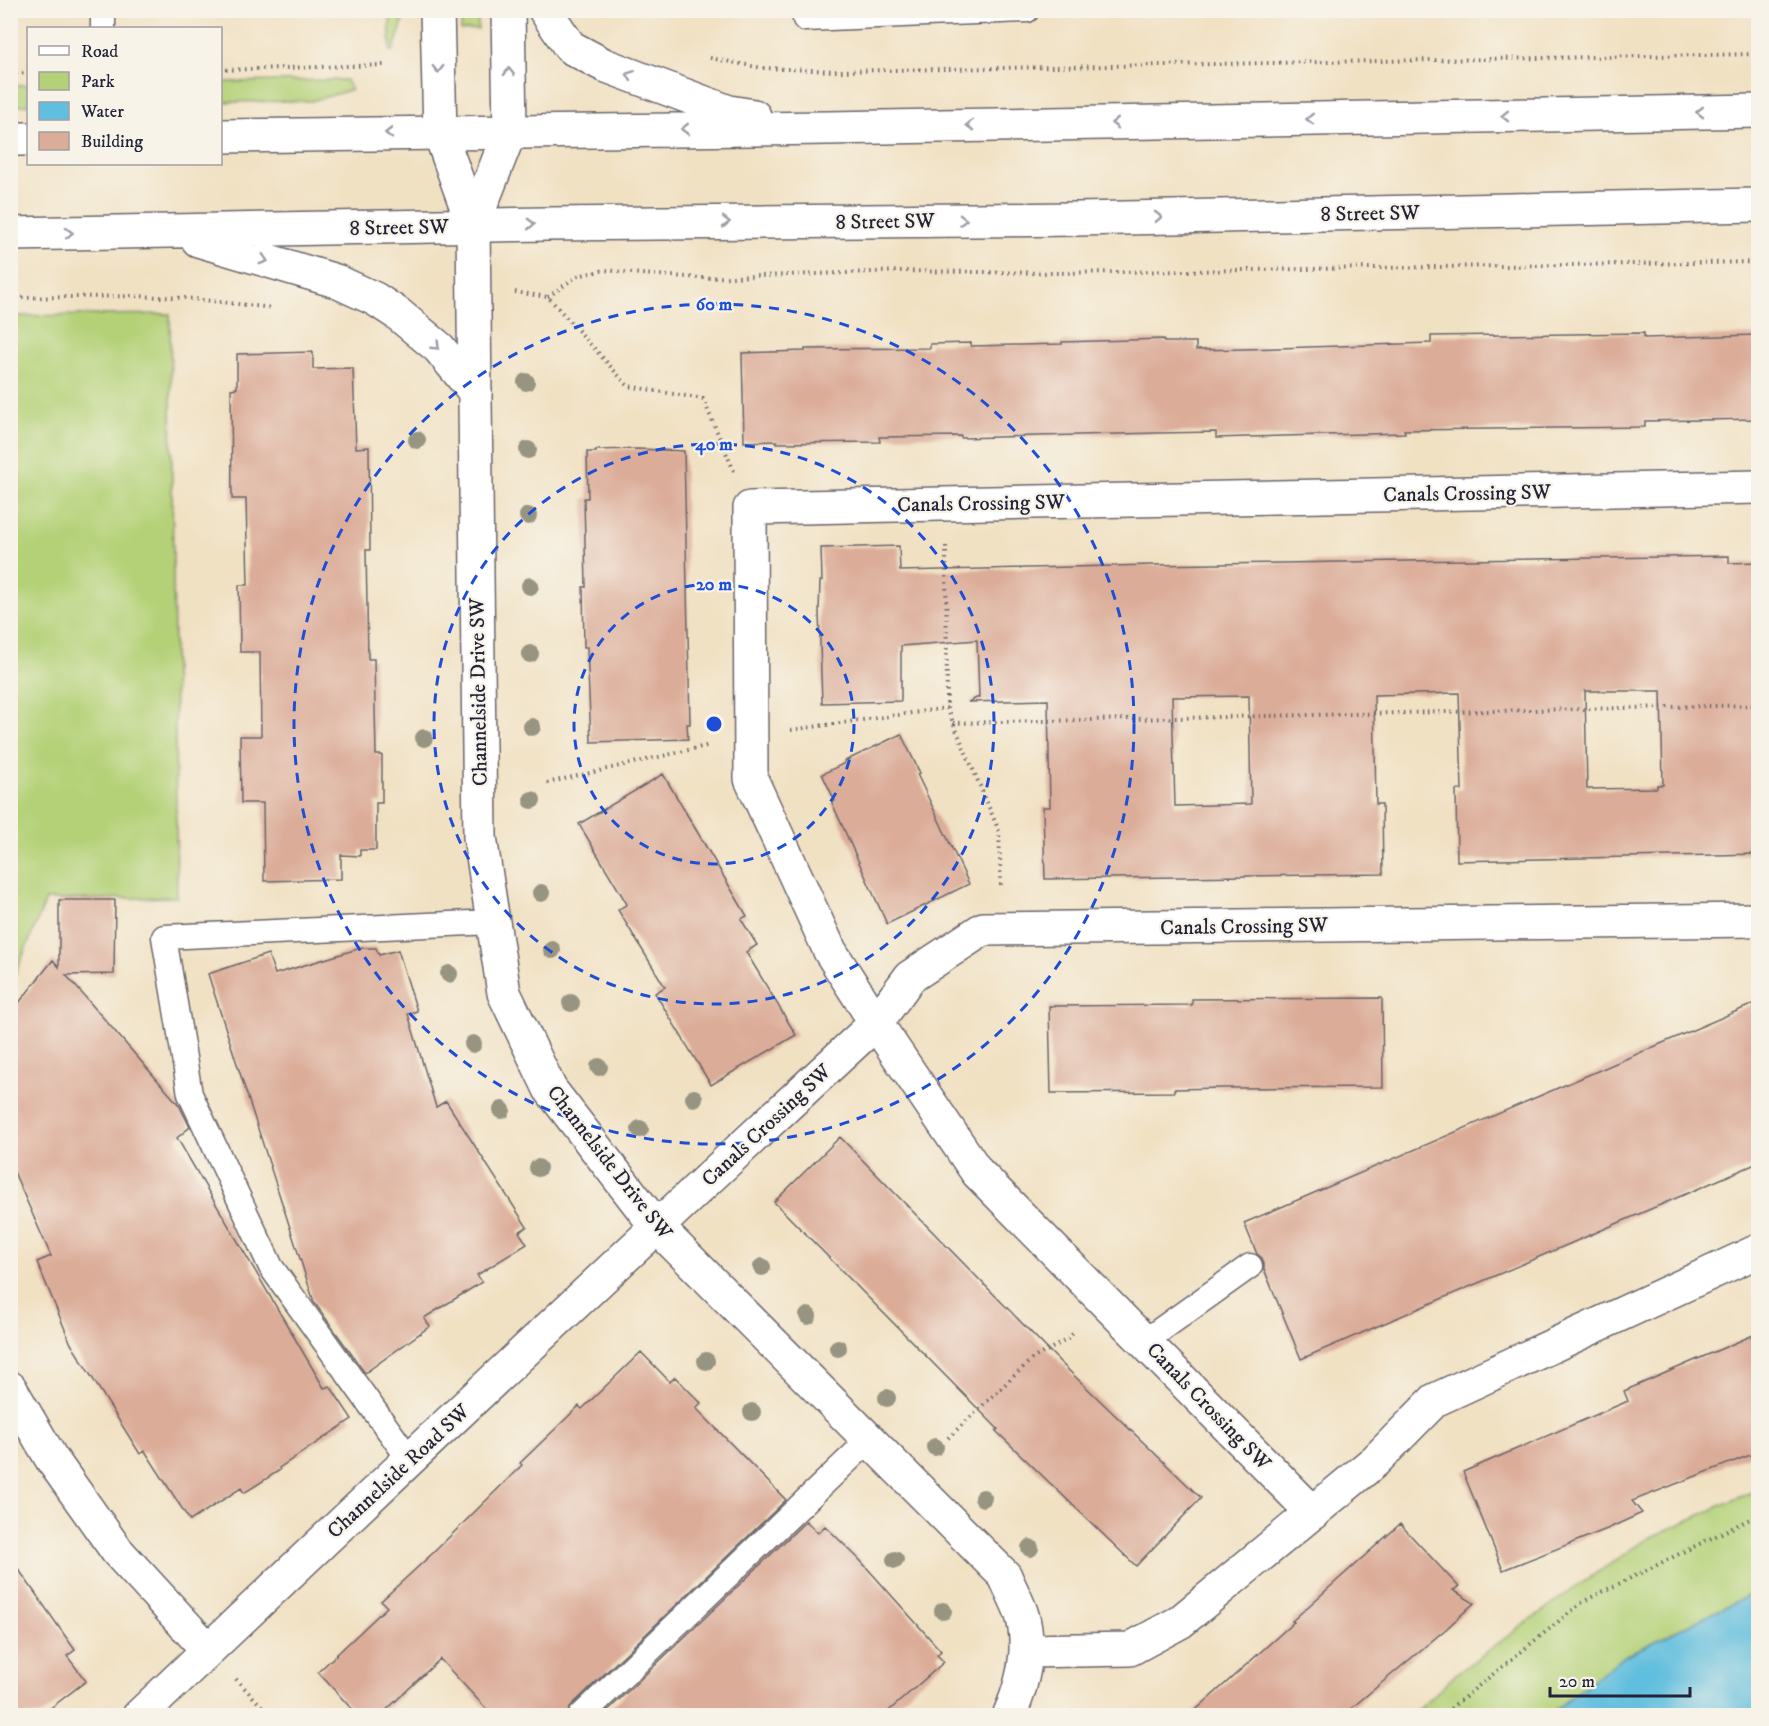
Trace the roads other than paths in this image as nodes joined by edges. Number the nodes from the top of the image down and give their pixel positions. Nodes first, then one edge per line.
1 (103, 10) edge
2 (437, 10) edge
3 (508, 10) edge
4 (545, 10) edge
5 (805, 10) edge
6 (1027, 10) edge
7 (104, 27) edge
8 (1758, 111) edge
9 (827, 128) junction
10 (510, 131) junction
11 (440, 134) junction
12 (222, 136) edge
13 (10, 139) edge
14 (27, 139) edge
15 (1758, 205) edge
16 (473, 225) junction
17 (168, 231) junction
18 (10, 234) edge
19 (475, 392) junction
20 (1758, 487) edge
21 (1758, 920) edge
22 (493, 922) junction
23 (876, 1023) junction
24 (656, 1226) junction
25 (1758, 1251) edge
26 (1250, 1266) dead end
27 (1144, 1341) junction
28 (10, 1388) edge
29 (869, 1440) junction
30 (410, 1460) junction
31 (1313, 1513) junction
32 (208, 1650) junction
33 (1027, 1651) junction
34 (138, 1716) edge
35 (581, 1716) edge
36 (1009, 1716) edge

1 - 7 lane
2 -> 11 street
10 -> 3 street
9 -> 4 street
5 - 6 lane
8 -> 9 street
9 -> 10 street
10 - 11 street
10 - 16 street
11 -> 12 street
11 - 16 street
13 - 14 street
16 -> 15 street, 8 Street SW
16 - 17 street, 8 Street SW
16 - 19 street, Channelside Drive SW
18 -> 17 street, 8 Street SW
17 -> 19 street
19 - 22 street, Channelside Drive SW
20 - 23 street, Canals Crossing SW
21 - 23 street, Canals Crossing SW
22 - 24 street, Channelside Drive SW
22 - 30 lane
23 - 24 street, Canals Crossing SW
23 - 27 street, Canals Crossing SW
24 - 29 street, Channelside Drive SW
24 - 30 street, Channelside Road SW
25 - 31 street
26 - 27 lane
27 - 31 street, Canals Crossing SW
28 - 32 street
29 - 33 street, Channelside Drive SW
29 - 35 lane
30 - 32 street, Channelside Road SW
31 - 33 street
32 - 34 street, Channelside Road SW
33 - 36 street, Channelside Drive SW

